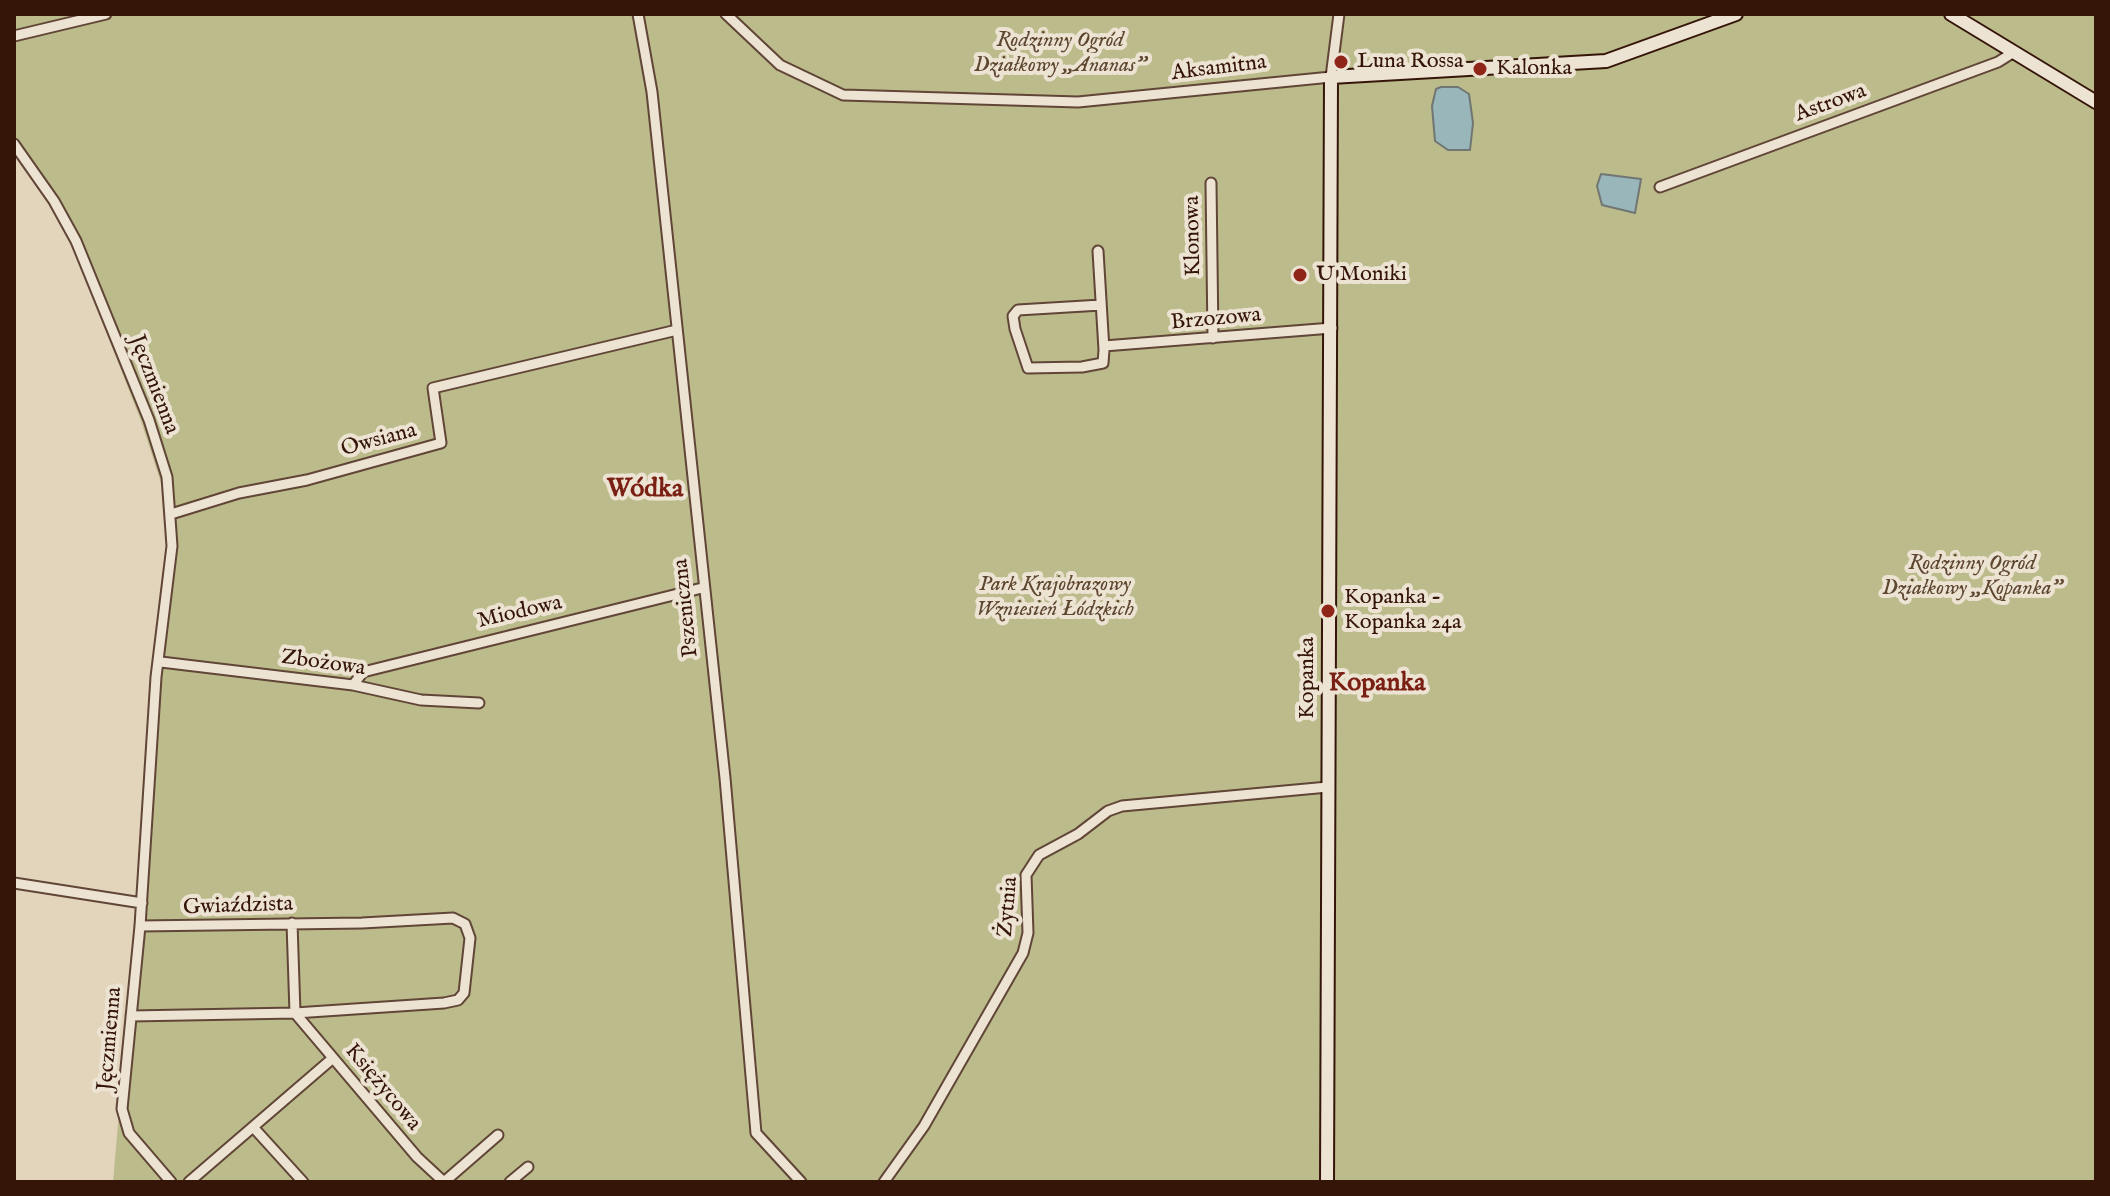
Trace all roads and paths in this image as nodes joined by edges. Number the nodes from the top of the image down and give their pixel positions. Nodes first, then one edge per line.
1 (106, 14) edge
2 (638, 14) edge
3 (726, 14) edge
4 (1339, 14) edge
5 (1736, 14) edge
6 (1951, 14) edge
7 (14, 36) edge
8 (2014, 52) junction
9 (1331, 77) junction
10 (2096, 102) edge
11 (14, 144) edge
12 (1211, 183) dead end
13 (1660, 187) dead end
14 (1098, 251) dead end
15 (1101, 305) junction
16 (1332, 328) junction
17 (677, 330) junction
18 (1213, 338) junction
19 (1104, 346) junction
20 (171, 514) junction
21 (702, 588) junction
22 (161, 662) junction
23 (353, 685) junction
24 (479, 703) dead end
25 (1328, 787) junction
26 (14, 883) edge
27 (142, 903) junction
28 (292, 923) junction
29 (140, 926) junction
30 (295, 1013) junction
31 (131, 1016) junction
32 (333, 1058) junction
33 (253, 1127) junction
34 (498, 1135) dead end
35 (528, 1167) dead end
36 (171, 1182) edge
37 (189, 1182) edge
38 (303, 1182) edge
39 (444, 1182) edge
40 (510, 1182) edge
41 (801, 1182) edge
42 (884, 1182) edge
43 (1327, 1182) edge

1 - 7 street
2 - 17 street, Pszeniczna
3 - 9 street, Aksamitna
4 - 9 street
5 - 9 street, Aksamitna
6 - 8 street
8 - 10 street
8 - 13 street, Astrowa
9 - 16 street, Kopanka
11 - 20 street, Jęczmienna
12 - 18 street, Klonowa
14 - 15 street
15 - 19 street
15 - 19 street
16 - 18 street, Brzozowa
16 - 25 street, Kopanka
17 - 20 street, Owsiana
17 - 21 street, Pszeniczna
18 - 19 street, Brzozowa
20 - 22 street, Jęczmienna
21 - 23 street, Miodowa
21 - 41 street, Pszeniczna
22 - 23 street, Zbożowa
22 - 27 street, Jęczmienna
23 - 24 street, Zbożowa
25 - 42 street, Żytnia
25 - 43 street, Kopanka
26 - 27 street
27 - 29 street, Jęczmienna
28 - 29 street, Gwiaździsta
28 - 30 street
28 - 30 street, Gwiaździsta
29 - 31 street, Jęczmienna
30 - 31 street
30 - 32 street, Księżycowa
31 - 36 street, Jęczmienna
32 - 33 street
32 - 39 street, Księżycowa
33 - 37 street
33 - 38 street
34 - 39 street
35 - 40 street

